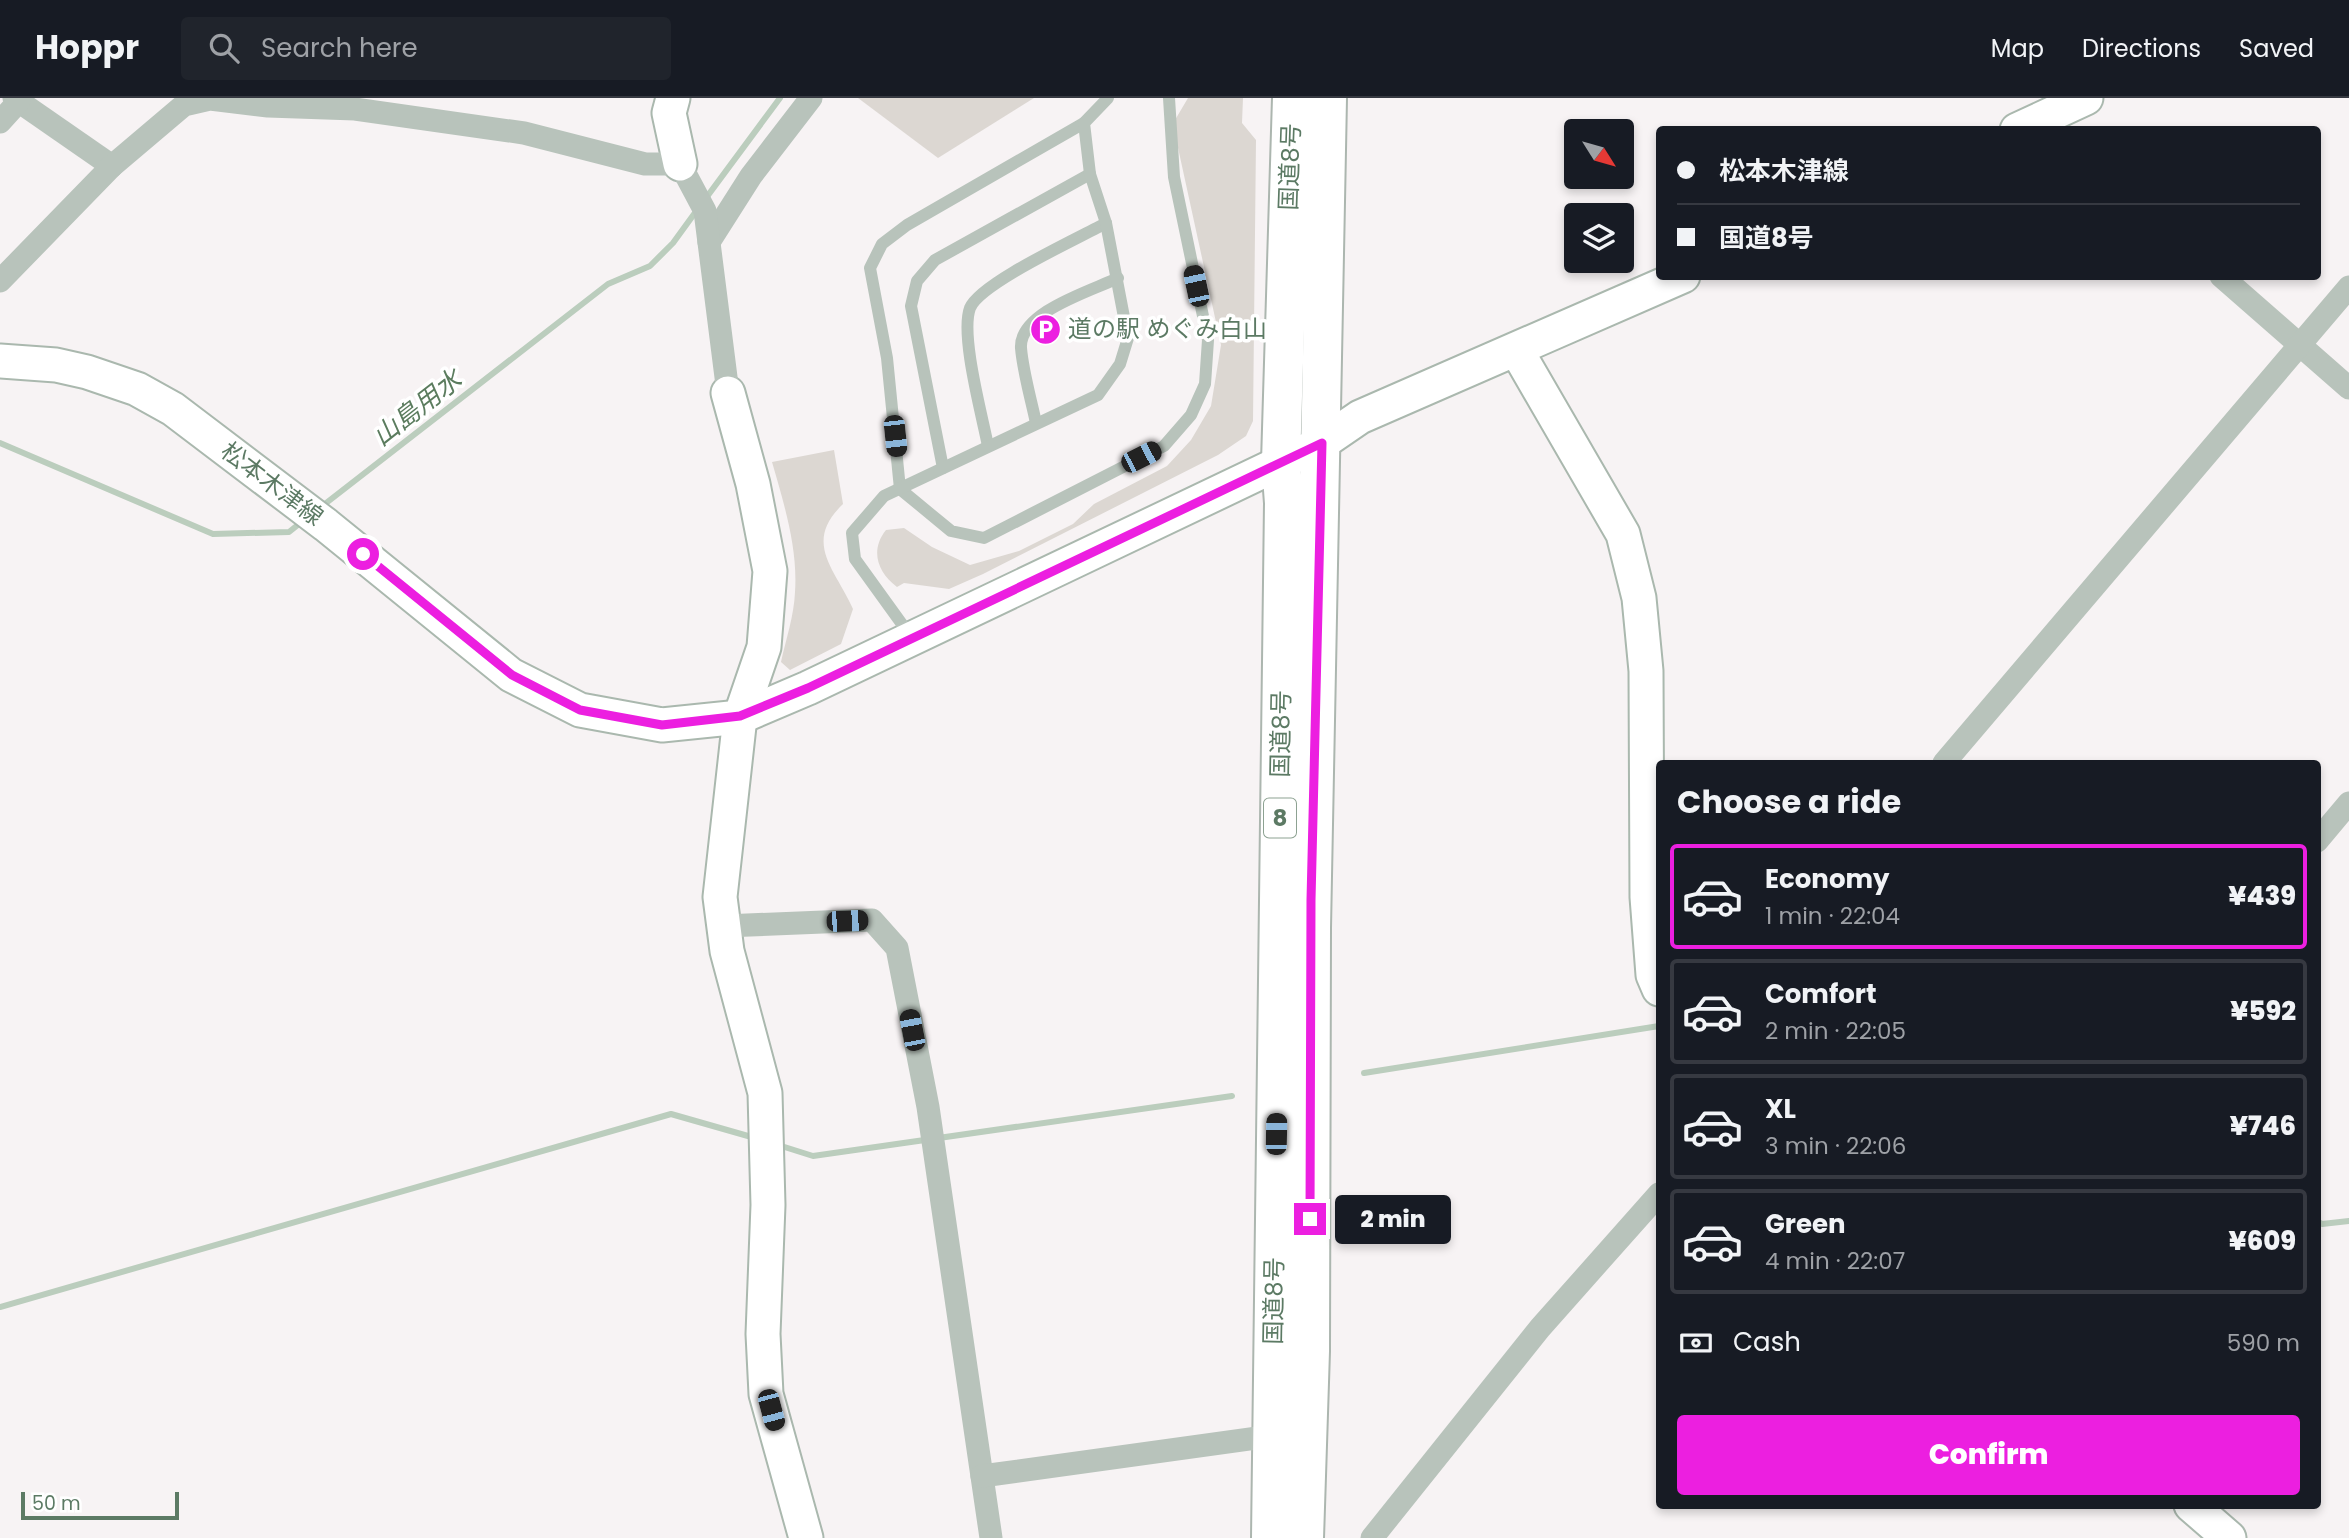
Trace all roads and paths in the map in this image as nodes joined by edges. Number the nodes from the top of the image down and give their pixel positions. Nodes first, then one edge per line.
1 (673, 98) edge
2 (811, 98) edge
3 (1108, 98) edge
4 (1169, 98) edge
5 (1292, 98) edge
6 (1327, 98) edge
7 (2086, 98) edge
8 (17, 99) edge
9 (0, 122) edge
10 (1084, 123) junction
11 (2039, 126) edge
12 (680, 164) junction
13 (112, 166) junction
14 (1090, 174) junction
15 (1106, 223) junction
16 (709, 242) junction
17 (1118, 278) junction
18 (1674, 280) edge
19 (2225, 280) edge
20 (0, 281) edge
21 (2349, 287) edge
22 (2299, 346) junction
23 (1517, 352) junction
24 (0, 361) edge
25 (2349, 388) edge
26 (729, 393) joint
27 (1036, 423) junction
28 (1322, 443) junction
29 (988, 446) junction
30 (1281, 462) junction
31 (943, 468) junction
32 (900, 489) junction
33 (913, 638) junction
34 (740, 716) junction
35 (1947, 760) edge
36 (2349, 803) edge
37 (2321, 836) edge
38 (724, 926) junction
39 (1656, 982) edge
40 (1656, 1197) edge
41 (1272, 1436) junction
42 (982, 1475) junction
43 (2196, 1509) edge
44 (806, 1538) edge
45 (991, 1538) edge
46 (1271, 1538) edge
47 (1304, 1538) edge
48 (1373, 1538) edge
49 (2229, 1538) edge

1 - 12 street
2 - 16 street
3 - 10 lane
4 - 32 lane
5 - 30 highway, 国道8号 / 8
6 - 28 highway, 国道8号 / 8
7 - 11 street
8 - 9 street
8 - 13 street
10 - 14 lane
10 - 32 lane
12 - 13 street
12 - 16 street
13 - 20 street
14 - 15 lane
14 - 31 lane
15 - 17 lane
15 - 29 lane
16 - 26 street
17 - 27 lane
17 - 27 lane
18 - 23 street, 松本木津線
19 - 22 street
21 - 22 street
22 - 25 street
22 - 35 street
23 - 28 street, 松本木津線
23 - 39 street
24 - 34 street, 松本木津線
26 - 34 street
27 - 29 lane
28 - 30 street, 松本木津線
28 - 47 highway, 国道8号 / 8
29 - 31 lane
30 - 33 street, 松本木津線
30 - 41 highway, 国道8号 / 8
31 - 32 lane
32 - 33 lane
33 - 34 street, 松本木津線
34 - 38 street
36 - 37 street
38 - 42 street
38 - 44 street
40 - 48 street
41 - 42 street
41 - 46 highway, 国道8号 / 8
42 - 45 street
43 - 49 street

